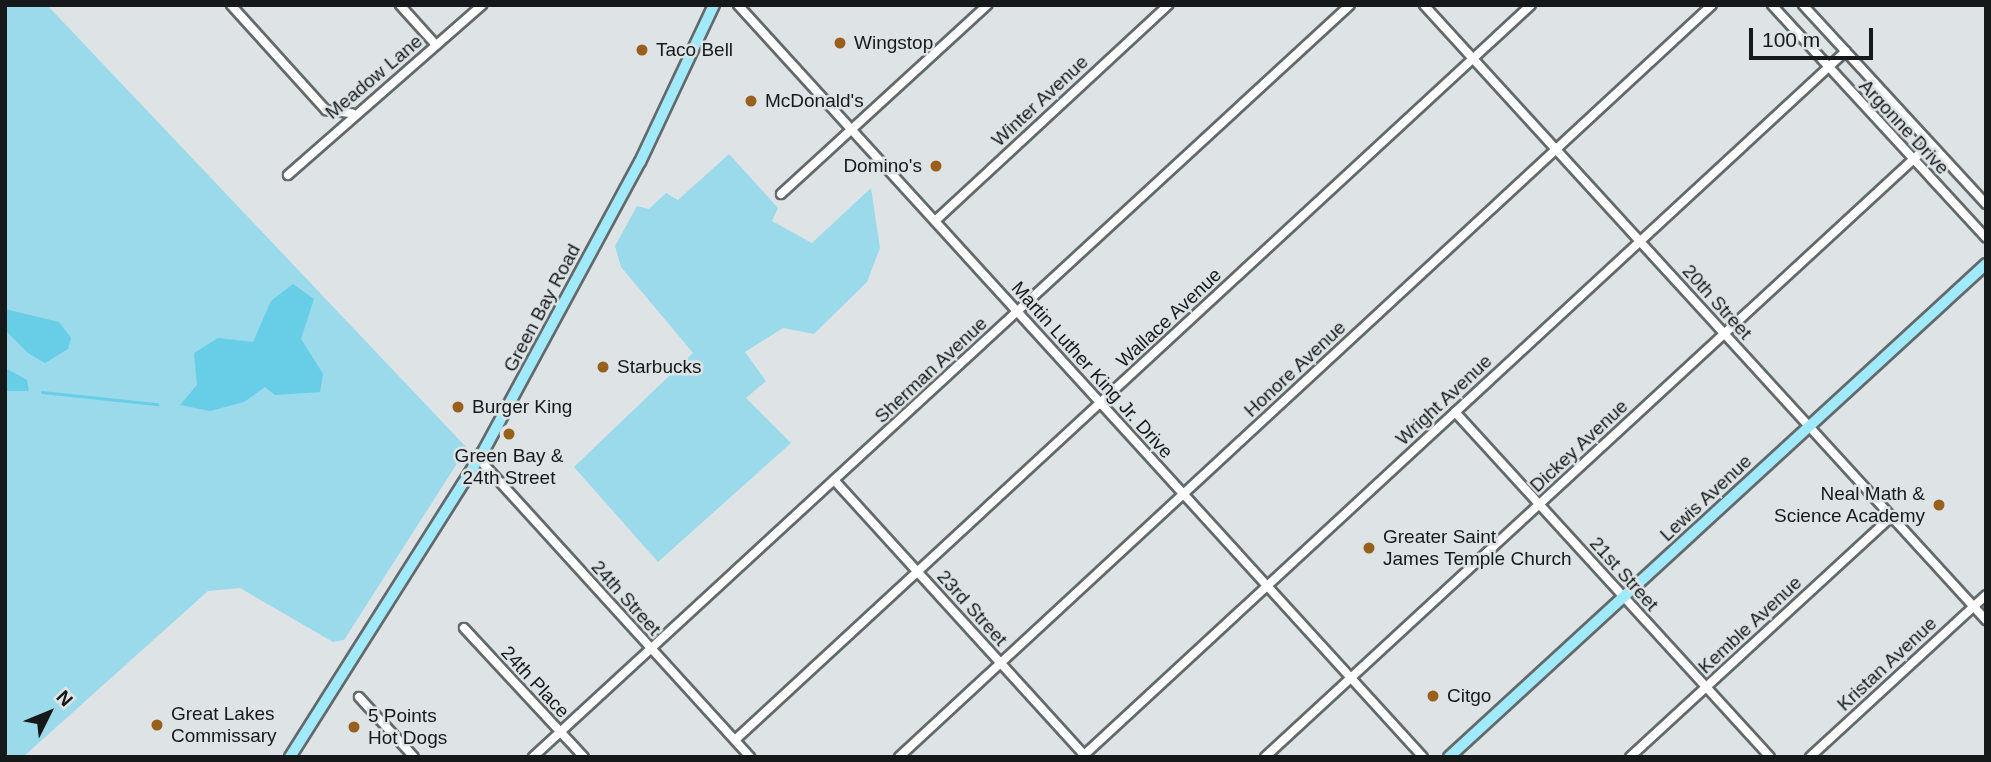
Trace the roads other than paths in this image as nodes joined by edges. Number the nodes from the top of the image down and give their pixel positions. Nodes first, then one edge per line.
1 (231, 5) edge
2 (400, 5) edge
3 (482, 5) edge
4 (714, 5) edge
5 (738, 5) edge
6 (987, 5) edge
7 (1168, 5) edge
8 (1350, 5) edge
9 (1424, 5) edge
10 (1531, 5) edge
11 (1712, 5) edge
12 (1772, 5) edge
13 (1803, 5) edge
14 (436, 45) junction
15 (1846, 51) junction
16 (1473, 59) junction
17 (1828, 67) junction
18 (352, 113) junction
19 (852, 130) junction
20 (1930, 144) junction
21 (1556, 150) junction
22 (1913, 159) junction
23 (288, 175) dead end
24 (782, 194) dead end
25 (1986, 204) edge
26 (935, 221) junction
27 (1986, 238) edge
28 (1640, 242) junction
29 (1986, 264) edge
30 (1017, 312) junction
31 (1724, 334) junction
32 (1100, 402) junction
33 (1455, 412) junction
34 (1809, 427) junction
35 (479, 459) junction
36 (834, 480) junction
37 (1184, 494) junction
38 (1539, 504) junction
39 (1891, 517) junction
40 (917, 572) junction
41 (1267, 586) junction
42 (1986, 595) edge
43 (1624, 597) junction
44 (1973, 607) junction
45 (1986, 620) edge
46 (464, 628) dead end
47 (651, 649) junction
48 (1001, 663) junction
49 (1351, 678) junction
50 (1706, 687) junction
51 (359, 697) dead end
52 (560, 731) junction
53 (735, 740) junction
54 (1084, 756) edge
55 (290, 757) edge
56 (414, 757) edge
57 (533, 757) edge
58 (583, 757) edge
59 (750, 757) edge
60 (899, 757) edge
61 (1265, 757) edge
62 (1423, 757) edge
63 (1449, 757) edge
64 (1630, 757) edge
65 (1770, 757) edge
66 (1810, 757) edge

1 - 18 street
2 - 14 street
3 - 14 street, Meadow Lane
4 - 35 main road, Green Bay Road
5 - 19 street, Martin Luther King Jr. Drive
6 - 19 street
7 - 26 street, Winter Avenue
8 - 30 street, Sherman Avenue
9 - 16 street, 20th Street
10 - 16 street, Wallace Avenue
11 - 21 street, Honore Avenue
12 - 17 street, Argonne Drive
13 - 15 street, Argonne Drive
14 - 18 street, Meadow Lane
15 - 17 street, Wright Avenue
15 - 20 street, Argonne Drive
16 - 21 street, 20th Street
16 - 32 street, Wallace Avenue
17 - 22 street, Argonne Drive
17 - 28 street, Wright Avenue
18 - 23 street, Meadow Lane
19 - 24 street
19 - 26 street, Martin Luther King Jr. Drive
20 - 22 street, Dickey Avenue
20 - 25 street, Argonne Drive
21 - 28 street, 20th Street
21 - 37 street, Honore Avenue
22 - 27 street, Argonne Drive
22 - 31 street, Dickey Avenue
26 - 30 street, Martin Luther King Jr. Drive
28 - 31 street, 20th Street
28 - 33 street, Wright Avenue
29 - 34 main road, Lewis Avenue
30 - 32 street, Martin Luther King Jr. Drive
30 - 36 street, Sherman Avenue
31 - 34 street, 20th Street
31 - 38 street, Dickey Avenue
32 - 37 street, Martin Luther King Jr. Drive
32 - 40 street, Wallace Avenue
33 - 38 street, 21st Street
33 - 41 street, Wright Avenue
34 - 39 street, 20th Street
34 - 43 main road, Lewis Avenue
35 - 47 street, 24th Street
35 - 55 main road, Green Bay Road
36 - 40 street, 23rd Street
36 - 47 street, Sherman Avenue
37 - 41 street, Martin Luther King Jr. Drive
37 - 48 street, Honore Avenue
38 - 43 street, 21st Street
38 - 49 street, Dickey Avenue
39 - 44 street, 20th Street
39 - 50 street, Kemble Avenue
40 - 48 street, 23rd Street
40 - 53 street, Wallace Avenue
41 - 49 street, Martin Luther King Jr. Drive
41 - 54 street, Wright Avenue
42 - 44 street, Kristan Avenue
43 - 50 street, 21st Street
43 - 63 main road, Lewis Avenue
44 - 45 street, 20th Street
44 - 66 street, Kristan Avenue
46 - 52 street, 24th Place
47 - 52 street, Sherman Avenue
47 - 53 street, 24th Street
48 - 54 street, 23rd Street
48 - 60 street, Honore Avenue
49 - 61 street, Dickey Avenue
49 - 62 street, Martin Luther King Jr. Drive
50 - 64 street, Kemble Avenue
50 - 65 street, 21st Street
51 - 56 street
52 - 57 street, Sherman Avenue
52 - 58 street, 24th Place
53 - 59 street, 24th Street

